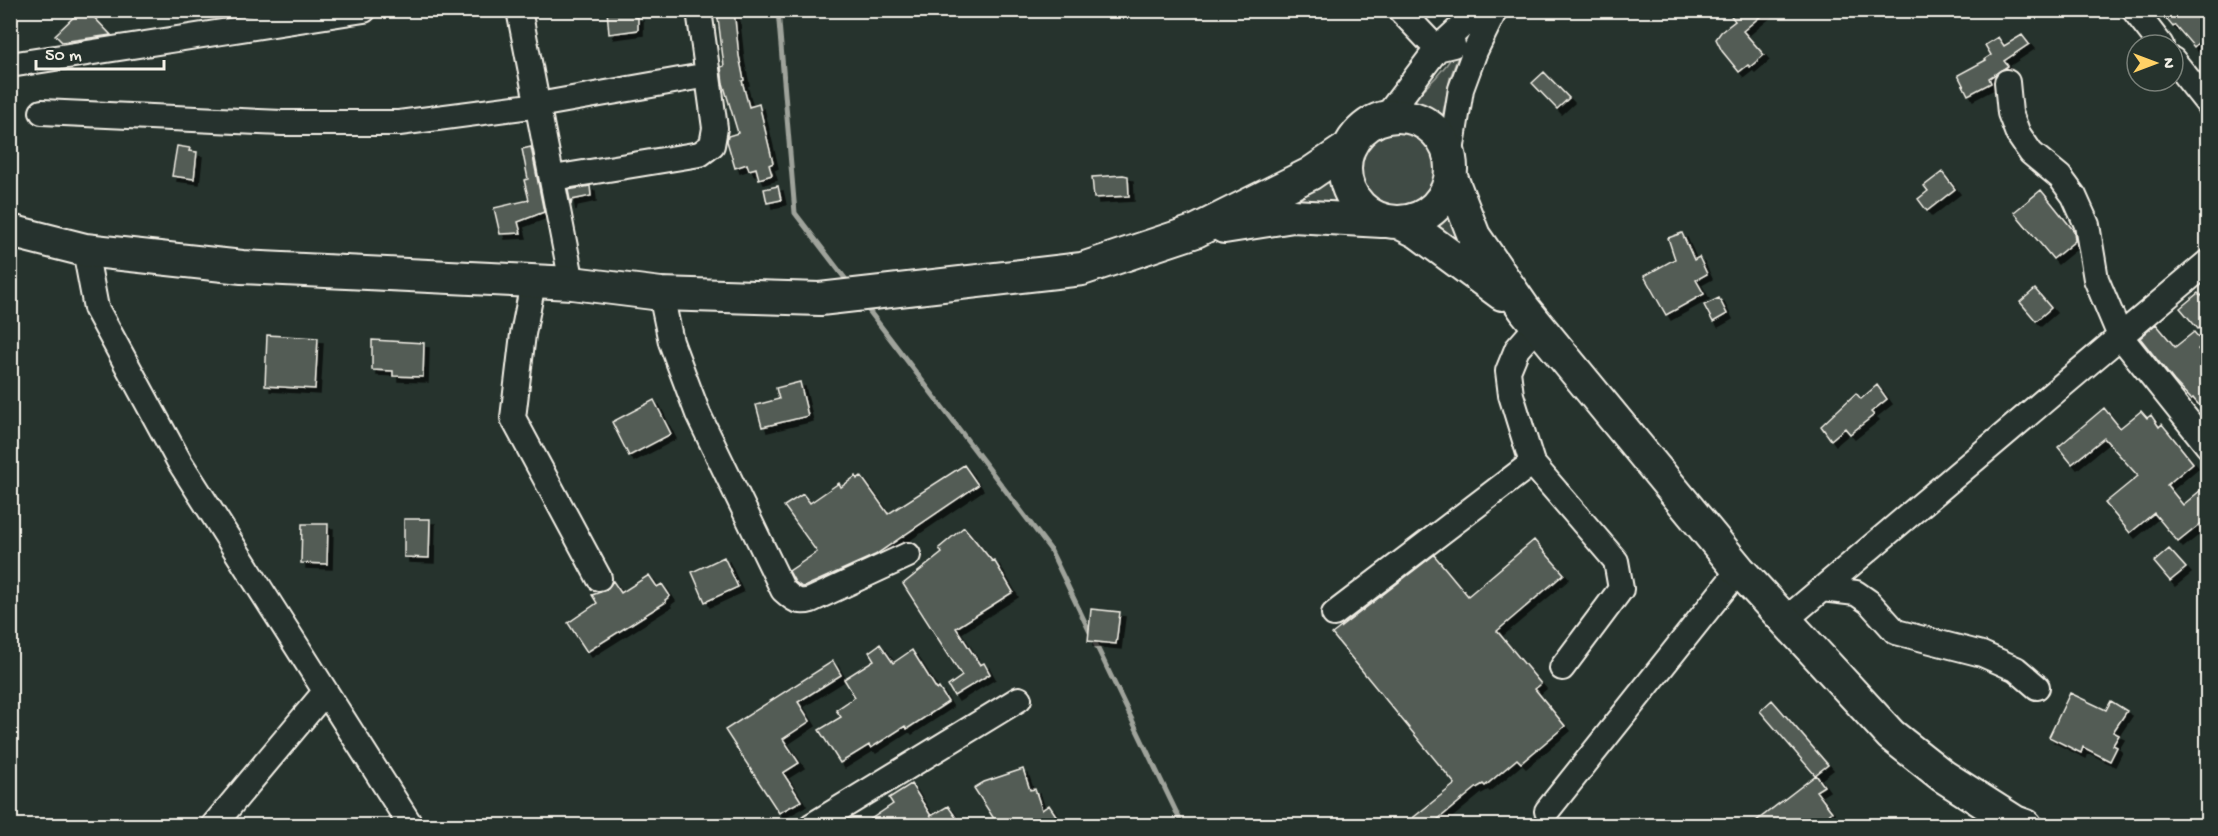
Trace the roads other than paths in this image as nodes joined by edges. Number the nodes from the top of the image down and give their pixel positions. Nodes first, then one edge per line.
1 (364, 10) edge
2 (519, 10) edge
3 (699, 10) edge
4 (1400, 10) edge
5 (1479, 10) edge
6 (1495, 10) edge
7 (2134, 10) edge
8 (2152, 33) edge
9 (1437, 49) junction
10 (10, 65) edge
11 (1470, 65) junction
12 (708, 75) junction
13 (2185, 75) edge
14 (2007, 82) dead end
15 (2208, 104) edge
16 (538, 105) junction
17 (42, 112) dead end
18 (1386, 117) junction
19 (1348, 148) junction
20 (1451, 167) junction
21 (553, 178) junction
22 (1391, 222) junction
23 (10, 231) edge
24 (1196, 231) junction
25 (85, 250) junction
26 (2208, 262) edge
27 (533, 283) junction
28 (572, 284) junction
29 (661, 294) junction
30 (1531, 318) junction
31 (2120, 336) junction
32 (2208, 446) edge
33 (1532, 464) junction
34 (908, 555) dead end
35 (1739, 570) junction
36 (599, 579) dead end
37 (1822, 589) junction
38 (1334, 614) dead end
39 (1784, 621) junction
40 (1562, 668) dead end
41 (2037, 687) dead end
42 (325, 692) junction
43 (1019, 699) dead end
44 (1547, 811) dead end
45 (213, 825) edge
46 (411, 825) edge
47 (811, 825) edge
48 (2025, 825) edge

1 - 10 street
2 - 16 street
3 - 12 street
4 - 9 street
5 - 9 street
6 - 11 street
7 - 8 street
9 - 11 street
9 - 18 street
11 - 20 street
12 - 16 street
12 - 21 street
13 - 15 street
14 - 31 street
16 - 17 street
16 - 21 street
18 - 19 main road
18 - 20 main road
19 - 22 main road
19 - 24 main road
20 - 22 main road
20 - 30 main road
21 - 28 street
22 - 24 main road
22 - 30 main road
23 - 25 main road
24 - 29 main road
25 - 27 main road
25 - 42 street
26 - 31 street
27 - 28 main road
27 - 36 street
28 - 29 main road
29 - 34 street
30 - 33 street
30 - 35 main road
31 - 32 street
31 - 37 street
33 - 38 street
33 - 40 street
35 - 39 main road
35 - 44 street
37 - 39 street
37 - 41 street
39 - 48 main road
42 - 45 street
42 - 46 street
43 - 47 street

